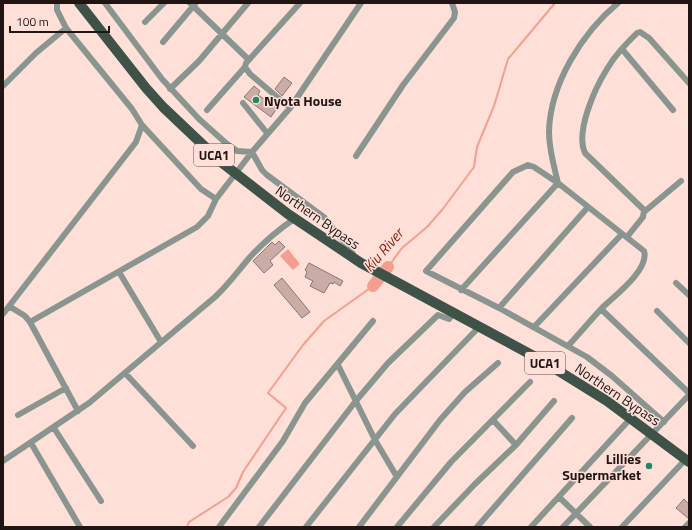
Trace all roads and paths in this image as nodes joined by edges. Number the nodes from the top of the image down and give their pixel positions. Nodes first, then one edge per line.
1 (79, 3) edge
2 (105, 3) edge
3 (164, 3) edge
4 (248, 3) edge
5 (300, 3) edge
6 (361, 3) edge
7 (452, 3) edge
8 (618, 3) edge
9 (56, 4) edge
10 (193, 4) edge
11 (145, 22) dead end
12 (66, 28) junction
13 (222, 34) junction
14 (163, 42) dead end
15 (622, 49) junction
16 (249, 60) junction
17 (245, 67) junction
18 (689, 83) edge
19 (3, 86) edge
20 (170, 89) junction
21 (243, 103) dead end
22 (290, 108) junction
23 (207, 110) dead end
24 (674, 110) dead end
25 (142, 125) junction
26 (267, 133) junction
27 (252, 152) junction
28 (356, 156) dead end
29 (681, 181) dead end
30 (558, 183) junction
31 (216, 199) junction
32 (588, 207) junction
33 (644, 212) junction
34 (294, 219) junction
35 (624, 235) junction
36 (358, 261) junction
37 (119, 272) junction
38 (676, 283) dead end
39 (461, 290) junction
40 (689, 295) edge
41 (9, 306) junction
42 (499, 308) junction
43 (601, 309) junction
44 (657, 310) dead end
45 (454, 313) junction
46 (3, 314) edge
47 (373, 321) dead end
48 (30, 322) junction
49 (480, 326) junction
50 (534, 327) junction
51 (161, 342) junction
52 (689, 343) edge
53 (568, 346) junction
54 (498, 363) dead end
55 (338, 365) junction
56 (125, 373) junction
57 (530, 382) dead end
58 (66, 388) junction
59 (689, 394) edge
60 (554, 401) dead end
61 (355, 402) junction
62 (78, 411) junction
63 (18, 415) dead end
64 (572, 418) dead end
65 (631, 418) junction
66 (493, 420) junction
67 (664, 422) junction
68 (54, 428) junction
69 (653, 434) junction
70 (375, 440) junction
71 (31, 443) junction
72 (516, 445) junction
73 (193, 446) dead end
74 (687, 460) edge
75 (3, 461) edge
76 (396, 476) junction
77 (559, 496) junction
78 (101, 501) dead end
79 (576, 514) junction
80 (689, 523) edge
81 (80, 527) edge
82 (219, 527) edge
83 (259, 527) edge
84 (306, 527) edge
85 (359, 527) edge
86 (397, 527) edge
87 (434, 527) edge
88 (477, 527) edge
89 (531, 527) edge
90 (563, 527) edge
91 (590, 527) edge
92 (622, 527) edge
93 (685, 527) edge

1 - 34 main road, Northern Bypass / UCA1
2 - 20 street
3 - 11 street
4 - 13 street
5 - 16 street
6 - 22 street
7 - 28 street
8 - 30 street
9 - 12 street
10 - 13 street
10 - 14 street
12 - 19 street
12 - 25 street
13 - 16 street
13 - 20 street
15 - 18 street
15 - 24 street
15 - 33 street
16 - 17 street
17 - 22 street
17 - 23 street
20 - 27 street
21 - 26 street
22 - 26 street
25 - 31 street
25 - 41 street
26 - 27 street
27 - 31 street
27 - 36 street
29 - 33 street
30 - 32 street
30 - 39 street
30 - 39 street
31 - 37 street
32 - 35 street
32 - 42 street
33 - 35 street
34 - 36 main road, Northern Bypass / UCA1
34 - 51 street
35 - 43 street
35 - 50 street
36 - 45 main road, Northern Bypass / UCA1
37 - 48 street
37 - 51 street
38 - 40 street
39 - 42 street
41 - 46 street
41 - 48 street
42 - 50 street
43 - 53 street
43 - 59 street
44 - 52 street
45 - 49 main road, Northern Bypass / UCA1
45 - 61 street
47 - 55 street
48 - 58 street
49 - 65 main road, Northern Bypass / UCA1
49 - 70 street
50 - 53 street
51 - 56 street
53 - 67 street
54 - 76 street
55 - 61 street
55 - 82 street
56 - 62 street
56 - 73 street
57 - 66 street
58 - 62 street
58 - 63 street
59 - 67 street
60 - 72 street
61 - 70 street
61 - 83 street
62 - 68 street
64 - 88 street
65 - 69 main road, Northern Bypass / UCA1
65 - 77 street
66 - 72 street
66 - 86 street
67 - 69 street
68 - 71 street
68 - 78 street
69 - 74 main road, Northern Bypass / UCA1
69 - 79 street
70 - 76 street
70 - 84 street
71 - 75 street
71 - 81 street
72 - 87 street
74 - 92 street
76 - 85 street
77 - 79 street
77 - 89 street
79 - 90 street
79 - 91 street
80 - 93 street

